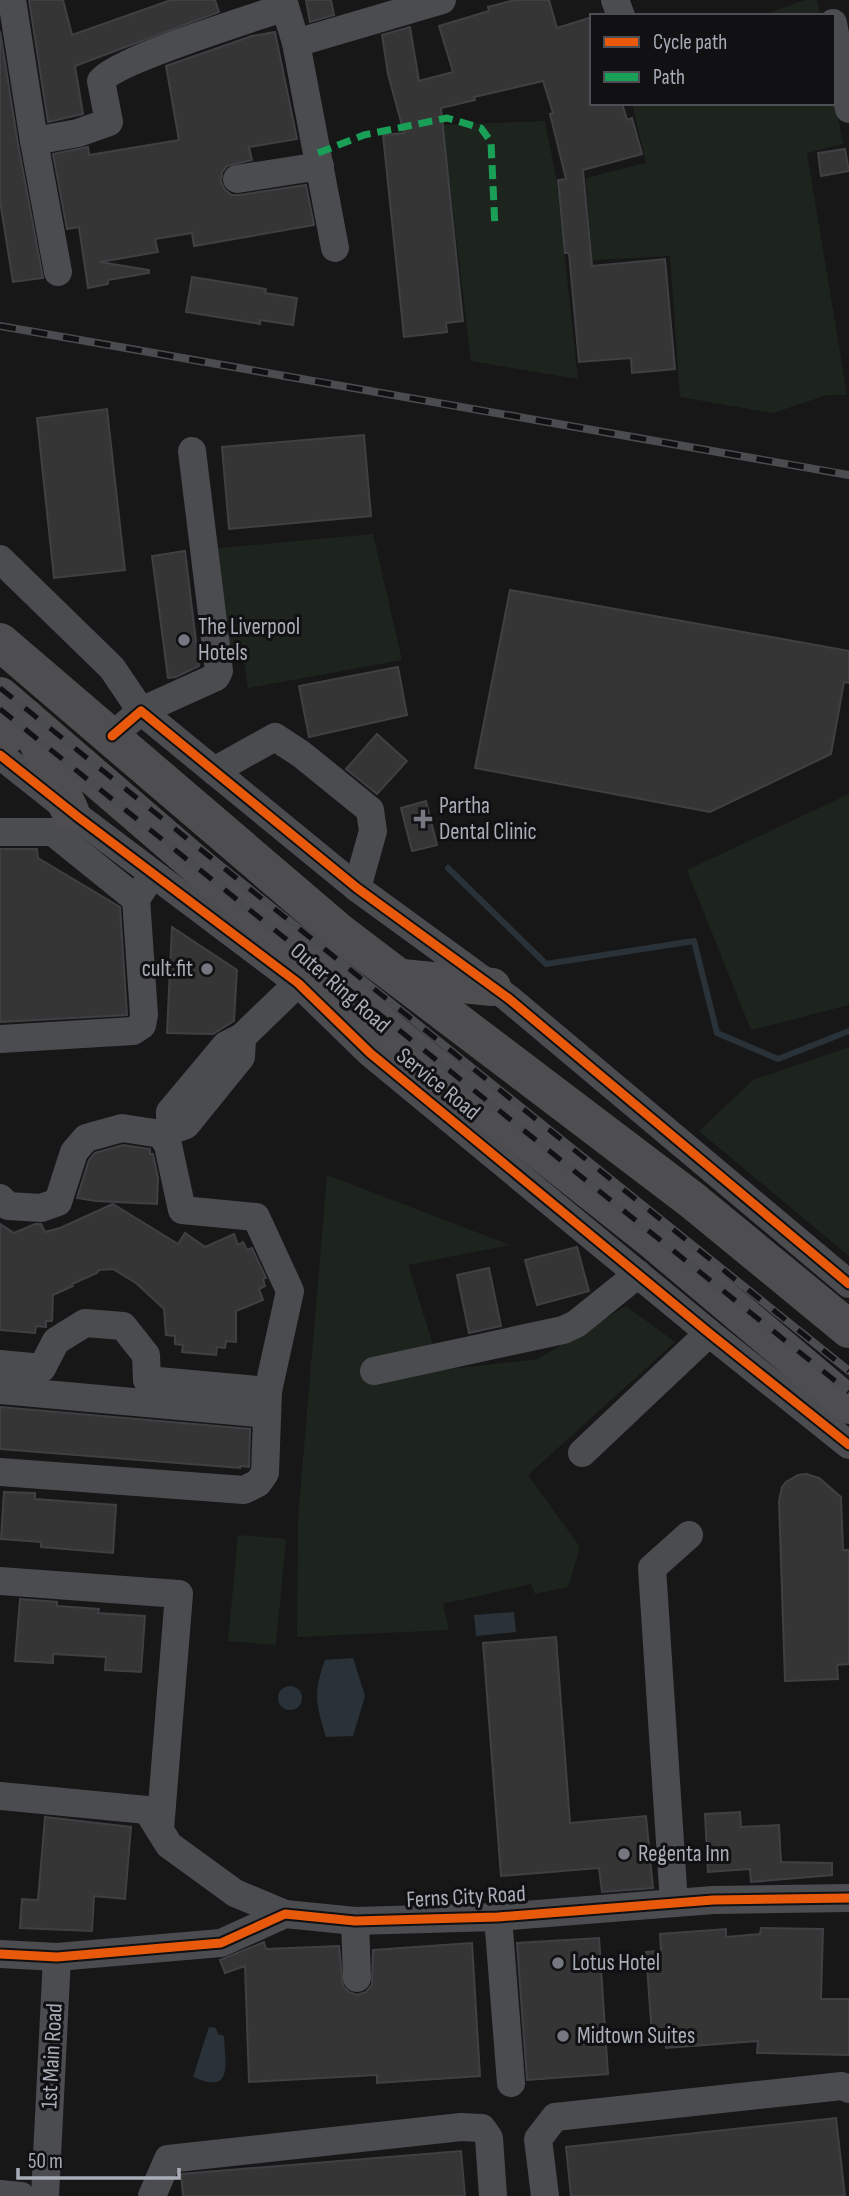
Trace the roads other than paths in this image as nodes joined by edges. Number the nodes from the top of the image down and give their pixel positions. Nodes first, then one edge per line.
1 (12, 0) edge
2 (442, 0) edge
3 (284, 4) edge
4 (835, 34) edge
5 (296, 43) junction
6 (849, 109) edge
7 (34, 141) junction
8 (320, 166) junction
9 (237, 179) dead end
10 (335, 248) dead end
11 (58, 272) dead end
12 (192, 451) dead end
13 (0, 559) edge
14 (0, 642) edge
15 (141, 711) junction
16 (9, 719) edge
17 (113, 736) junction
18 (0, 755) edge
19 (214, 771) junction
20 (61, 821) junction
21 (0, 832) edge
22 (153, 874) junction
23 (356, 888) junction
24 (136, 899) junction
25 (401, 978) junction
26 (298, 983) junction
27 (492, 987) junction
28 (0, 1039) edge
29 (166, 1132) junction
30 (0, 1198) edge
31 (638, 1274) junction
32 (849, 1284) edge
33 (849, 1329) edge
34 (709, 1333) junction
35 (0, 1364) edge
36 (374, 1371) dead end
37 (0, 1390) edge
38 (267, 1403) junction
39 (849, 1405) edge
40 (849, 1445) edge
41 (582, 1453) dead end
42 (0, 1472) edge
43 (690, 1535) dead end
44 (0, 1581) edge
45 (0, 1796) edge
46 (160, 1830) junction
47 (849, 1898) edge
48 (674, 1903) junction
49 (285, 1914) junction
50 (498, 1917) junction
51 (355, 1921) junction
52 (0, 1954) edge
53 (57, 1957) junction
54 (357, 1978) dead end
55 (511, 2083) dead end
56 (849, 2090) edge
57 (0, 2194) edge
58 (21, 2196) edge
59 (45, 2196) edge
60 (152, 2196) edge
61 (493, 2196) edge
62 (545, 2196) edge

1 - 7 street
2 - 5 street
3 - 5 street
3 - 7 street
4 - 6 street
5 - 8 street
7 - 11 street
8 - 9 street
8 - 10 street
12 - 15 street
13 - 15 street
14 - 17 highway, Outer Ring Road
15 - 17 street
15 - 19 street
16 - 20 highway
16 - 39 highway, Outer Ring Road
17 - 25 highway, Outer Ring Road
18 - 20 street, Service Road
19 - 23 street
19 - 23 street
20 - 21 street
20 - 22 street, Service Road
20 - 24 street
22 - 24 street
22 - 26 street, Service Road
23 - 27 street
24 - 28 street
25 - 27 highway
25 - 33 highway, Outer Ring Road
26 - 29 street
26 - 31 street, Service Road
27 - 32 street
29 - 30 street
29 - 38 street
31 - 34 street, Service Road
31 - 36 street
34 - 40 street, Service Road
34 - 41 street
35 - 38 street
37 - 38 street
38 - 42 street
43 - 48 street
44 - 46 street
45 - 46 street
46 - 49 street
47 - 48 street, Ferns City Road
48 - 50 street, Ferns City Road
49 - 51 street, Ferns City Road
49 - 53 street
50 - 51 street, Ferns City Road
50 - 55 street
51 - 54 street
52 - 53 street
53 - 59 street, 1st Main Road
56 - 62 street
57 - 58 street
60 - 61 street

